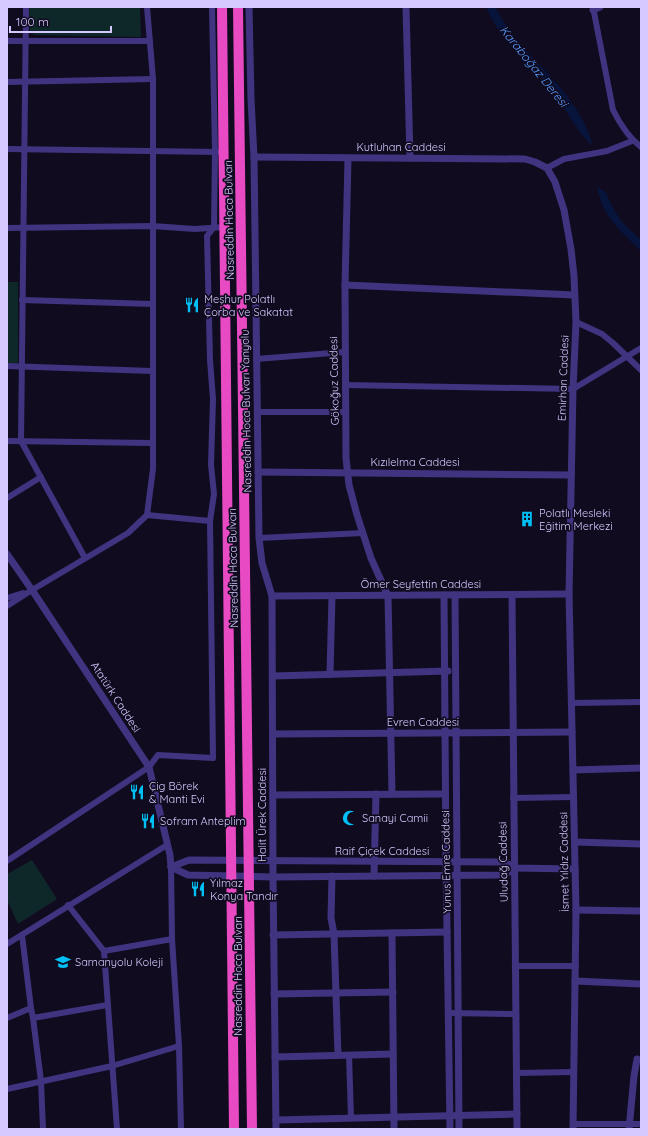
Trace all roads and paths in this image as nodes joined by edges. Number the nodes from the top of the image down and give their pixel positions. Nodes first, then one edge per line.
1 (26, 7) edge
2 (147, 7) edge
3 (212, 7) edge
4 (222, 7) edge
5 (238, 7) edge
6 (249, 7) edge
7 (406, 7) edge
8 (595, 8) edge
9 (7, 41) edge
10 (150, 41) junction
11 (25, 42) junction
12 (153, 79) junction
13 (7, 82) edge
14 (24, 82) junction
15 (632, 141) junction
16 (641, 147) edge
17 (7, 149) edge
18 (23, 149) junction
19 (152, 151) junction
20 (219, 152) junction
21 (254, 157) junction
22 (410, 158) junction
23 (348, 159) junction
24 (547, 168) junction
25 (152, 226) junction
26 (214, 227) junction
27 (224, 227) junction
28 (7, 228) edge
29 (23, 228) junction
30 (345, 285) junction
31 (574, 295) junction
32 (22, 300) junction
33 (152, 304) junction
34 (576, 322) junction
35 (641, 348) edge
36 (344, 352) junction
37 (627, 357) junction
38 (256, 359) junction
39 (22, 365) junction
40 (7, 366) edge
41 (641, 370) edge
42 (152, 371) junction
43 (345, 385) junction
44 (573, 389) junction
45 (257, 412) junction
46 (346, 412) junction
47 (7, 441) edge
48 (21, 441) junction
49 (152, 443) junction
50 (258, 472) junction
51 (348, 473) junction
52 (571, 475) junction
53 (41, 477) junction
54 (7, 498) edge
55 (147, 515) junction
56 (210, 521) junction
57 (363, 533) junction
58 (259, 538) junction
59 (7, 554) edge
60 (85, 558) junction
61 (32, 590) junction
62 (569, 594) junction
63 (444, 595) junction
64 (455, 595) junction
65 (512, 595) junction
66 (272, 596) junction
67 (332, 596) junction
68 (388, 596) junction
69 (7, 598) edge
70 (7, 606) edge
71 (445, 671) junction
72 (455, 671) junction
73 (390, 673) junction
74 (330, 674) junction
75 (273, 676) junction
76 (641, 702) edge
77 (572, 703) junction
78 (512, 732) junction
79 (572, 732) junction
80 (391, 733) junction
81 (445, 733) junction
82 (455, 733) junction
83 (273, 734) junction
84 (149, 767) junction
85 (641, 768) edge
86 (573, 770) junction
87 (376, 794) junction
88 (392, 794) junction
89 (445, 794) junction
90 (273, 795) junction
91 (574, 797) junction
92 (513, 798) junction
93 (575, 842) junction
94 (641, 844) edge
95 (167, 845) junction
96 (7, 861) edge
97 (232, 861) junction
98 (249, 861) junction
99 (273, 861) junction
100 (374, 862) junction
101 (446, 862) junction
102 (457, 862) junction
103 (171, 867) junction
104 (514, 868) junction
105 (575, 869) junction
106 (446, 875) junction
107 (457, 875) junction
108 (231, 876) junction
109 (249, 876) junction
110 (332, 876) junction
111 (374, 876) junction
112 (273, 877) junction
113 (68, 905) junction
114 (576, 910) junction
115 (641, 911) edge
116 (447, 932) junction
117 (392, 933) junction
118 (334, 934) junction
119 (22, 935) junction
120 (273, 935) junction
121 (172, 939) junction
122 (7, 944) edge
123 (104, 951) junction
124 (516, 966) junction
125 (576, 966) junction
126 (575, 982) junction
127 (641, 984) edge
128 (393, 992) junction
129 (336, 993) junction
130 (274, 994) junction
131 (107, 1005) junction
132 (31, 1008) junction
133 (448, 1013) junction
134 (458, 1013) junction
135 (516, 1014) junction
136 (7, 1018) edge
137 (33, 1018) junction
138 (179, 1046) junction
139 (393, 1054) junction
140 (338, 1055) junction
141 (349, 1055) junction
142 (275, 1057) junction
143 (639, 1058) edge
144 (112, 1066) junction
145 (573, 1072) junction
146 (517, 1073) junction
147 (40, 1082) junction
148 (7, 1089) edge
149 (517, 1114) junction
150 (459, 1115) junction
151 (450, 1116) junction
152 (394, 1117) junction
153 (351, 1118) junction
154 (276, 1120) junction
155 (641, 1124) edge
156 (573, 1127) edge
157 (630, 1127) edge
158 (43, 1129) edge
159 (117, 1129) edge
160 (181, 1129) edge
161 (234, 1129) edge
162 (252, 1129) edge
163 (276, 1129) edge
164 (394, 1129) edge
165 (450, 1129) edge
166 (459, 1129) edge
167 (517, 1129) edge

1 - 11 street
2 - 10 street
3 - 20 street
4 - 20 highway, Nasreddin Hoca Bulvarı
5 - 98 highway, Nasreddin Hoca Bulvarı
6 - 21 street, Nasreddin Hoca Bulvarı Yanyolu
7 - 22 street
8 - 15 street
9 - 11 street
10 - 11 street
10 - 12 street
11 - 14 street
12 - 14 street
12 - 19 street
13 - 14 street
14 - 18 street
15 - 16 street
15 - 24 street
17 - 18 street
18 - 19 street
18 - 29 street
19 - 20 street
19 - 25 street
20 - 26 street
20 - 27 highway, Nasreddin Hoca Bulvarı
21 - 23 street, Kutluhan Caddesi
21 - 38 street, Nasreddin Hoca Bulvarı Yanyolu
22 - 23 street, Kutluhan Caddesi
22 - 24 street, Kutluhan Caddesi
23 - 30 street, Gökoğuz Caddesi
24 - 31 street, Emirhan Caddesi
25 - 26 street
25 - 29 street
25 - 33 street
26 - 27 street
26 - 56 street
27 - 97 highway, Nasreddin Hoca Bulvarı
28 - 29 street
29 - 32 street
30 - 31 street
30 - 36 street, Gökoğuz Caddesi
31 - 34 street, Emirhan Caddesi
32 - 33 street
32 - 39 street
33 - 42 street
34 - 37 street
34 - 44 street, Emirhan Caddesi
35 - 37 street
36 - 38 street
36 - 43 street, Gökoğuz Caddesi
37 - 41 street
37 - 44 street
38 - 45 street, Nasreddin Hoca Bulvarı Yanyolu
39 - 40 street
39 - 42 street
39 - 48 street
42 - 49 street
43 - 44 street
43 - 46 street, Gökoğuz Caddesi
44 - 52 street, Emirhan Caddesi
45 - 46 street
45 - 50 street, Nasreddin Hoca Bulvarı Yanyolu
46 - 51 street, Gökoğuz Caddesi
47 - 48 street
48 - 49 street
48 - 53 street
49 - 55 street
50 - 51 street, Kızılelma Caddesi
50 - 58 street, Nasreddin Hoca Bulvarı Yanyolu
51 - 52 street, Kızılelma Caddesi
51 - 57 street, Gökoğuz Caddesi
52 - 62 street, Emirhan Caddesi
53 - 54 street
53 - 60 street
55 - 56 street
55 - 60 street
56 - 84 street
57 - 58 street
57 - 68 street, Gökoğuz Caddesi
58 - 66 street, Nasreddin Hoca Bulvarı Yanyolu
59 - 61 street, Atatürk Caddesi
60 - 61 street
61 - 69 street
61 - 70 street
61 - 84 street, Atatürk Caddesi
62 - 65 street, Ömer Seyfettin Caddesi
62 - 77 street, İsmet Yıldız Caddesi
63 - 64 street, Ömer Seyfettin Caddesi
63 - 68 street, Ömer Seyfettin Caddesi
63 - 71 street, Yunus Emre Caddesi
64 - 65 street, Ömer Seyfettin Caddesi
64 - 72 street, Yunus Emre Caddesi
65 - 78 street, Uludağ Caddesi
66 - 67 street, Ömer Seyfettin Caddesi
66 - 75 street, Halit Ürek Caddesi
67 - 68 street, Ömer Seyfettin Caddesi
67 - 74 street
68 - 73 street
71 - 72 street
71 - 73 street
71 - 81 street, Yunus Emre Caddesi
72 - 82 street, Yunus Emre Caddesi
73 - 74 street
73 - 80 street
74 - 75 street
75 - 83 street, Halit Ürek Caddesi
76 - 77 street
77 - 79 street, İsmet Yıldız Caddesi
78 - 79 street, Evren Caddesi
78 - 82 street, Evren Caddesi
78 - 92 street, Uludağ Caddesi
79 - 86 street, İsmet Yıldız Caddesi
80 - 81 street, Evren Caddesi
80 - 83 street, Evren Caddesi
80 - 88 street
81 - 82 street, Evren Caddesi
81 - 89 street, Yunus Emre Caddesi
82 - 102 street, Yunus Emre Caddesi
83 - 90 street, Halit Ürek Caddesi
84 - 95 street, Atatürk Caddesi
84 - 96 street
85 - 86 street
86 - 91 street, İsmet Yıldız Caddesi
87 - 88 street
87 - 90 street
87 - 100 street
88 - 89 street
89 - 101 street, Yunus Emre Caddesi
90 - 99 street, Halit Ürek Caddesi
91 - 92 street
91 - 93 street, İsmet Yıldız Caddesi
92 - 104 street, Uludağ Caddesi
93 - 94 street
93 - 105 street, İsmet Yıldız Caddesi
95 - 103 street, Atatürk Caddesi
95 - 113 street
97 - 98 street, Raif Çiçek Caddesi
97 - 103 street, Raif Çiçek Caddesi
97 - 108 highway, Nasreddin Hoca Bulvarı
98 - 99 street, Raif Çiçek Caddesi
98 - 109 highway, Nasreddin Hoca Bulvarı
99 - 100 street, Raif Çiçek Caddesi
99 - 112 street, Halit Ürek Caddesi
100 - 101 street, Raif Çiçek Caddesi
100 - 111 street
101 - 102 street, Raif Çiçek Caddesi
101 - 106 street, Yunus Emre Caddesi
102 - 104 street, Raif Çiçek Caddesi
102 - 107 street, Yunus Emre Caddesi
103 - 108 street, Raif Çiçek Caddesi
103 - 121 street
104 - 105 street, Raif Çiçek Caddesi
104 - 107 street, Raif Çiçek Caddesi
104 - 124 street, Uludağ Caddesi
105 - 114 street, İsmet Yıldız Caddesi
106 - 107 street, Raif Çiçek Caddesi
106 - 111 street, Raif Çiçek Caddesi
106 - 116 street, Yunus Emre Caddesi
107 - 134 street, Yunus Emre Caddesi
108 - 109 street, Raif Çiçek Caddesi
108 - 161 highway, Nasreddin Hoca Bulvarı
109 - 112 street, Raif Çiçek Caddesi
109 - 162 highway, Nasreddin Hoca Bulvarı
110 - 111 street, Raif Çiçek Caddesi
110 - 112 street, Raif Çiçek Caddesi
110 - 118 street
112 - 120 street, Halit Ürek Caddesi
113 - 119 street
113 - 123 street
114 - 115 street
114 - 125 street, İsmet Yıldız Caddesi
116 - 117 street
116 - 133 street, Yunus Emre Caddesi
117 - 118 street
117 - 128 street
118 - 120 street
118 - 129 street
119 - 122 street
119 - 132 street
120 - 130 street, Halit Ürek Caddesi
121 - 123 street
121 - 138 street
123 - 131 street
124 - 125 street
124 - 135 street, Uludağ Caddesi
125 - 126 street, İsmet Yıldız Caddesi
126 - 127 street
126 - 145 street, İsmet Yıldız Caddesi
128 - 129 street
128 - 139 street
129 - 130 street
129 - 140 street
130 - 142 street, Halit Ürek Caddesi
131 - 137 street
131 - 144 street
132 - 136 street
132 - 137 street
133 - 134 street
133 - 151 street, Yunus Emre Caddesi
134 - 135 street
134 - 150 street, Yunus Emre Caddesi
135 - 146 street, Uludağ Caddesi
137 - 147 street
138 - 144 street
138 - 160 street
139 - 141 street
139 - 152 street
140 - 141 street
140 - 142 street
141 - 153 street
142 - 154 street, Halit Ürek Caddesi
143 - 157 street
144 - 147 street
144 - 159 street
145 - 146 street
145 - 156 street, İsmet Yıldız Caddesi
146 - 149 street, Uludağ Caddesi
147 - 148 street
147 - 158 street
149 - 150 street
149 - 167 street, Uludağ Caddesi
150 - 151 street
150 - 166 street, Yunus Emre Caddesi
151 - 152 street
151 - 165 street, Yunus Emre Caddesi
152 - 153 street
152 - 164 street
153 - 154 street
154 - 163 street, Halit Ürek Caddesi
155 - 157 street
156 - 157 street

